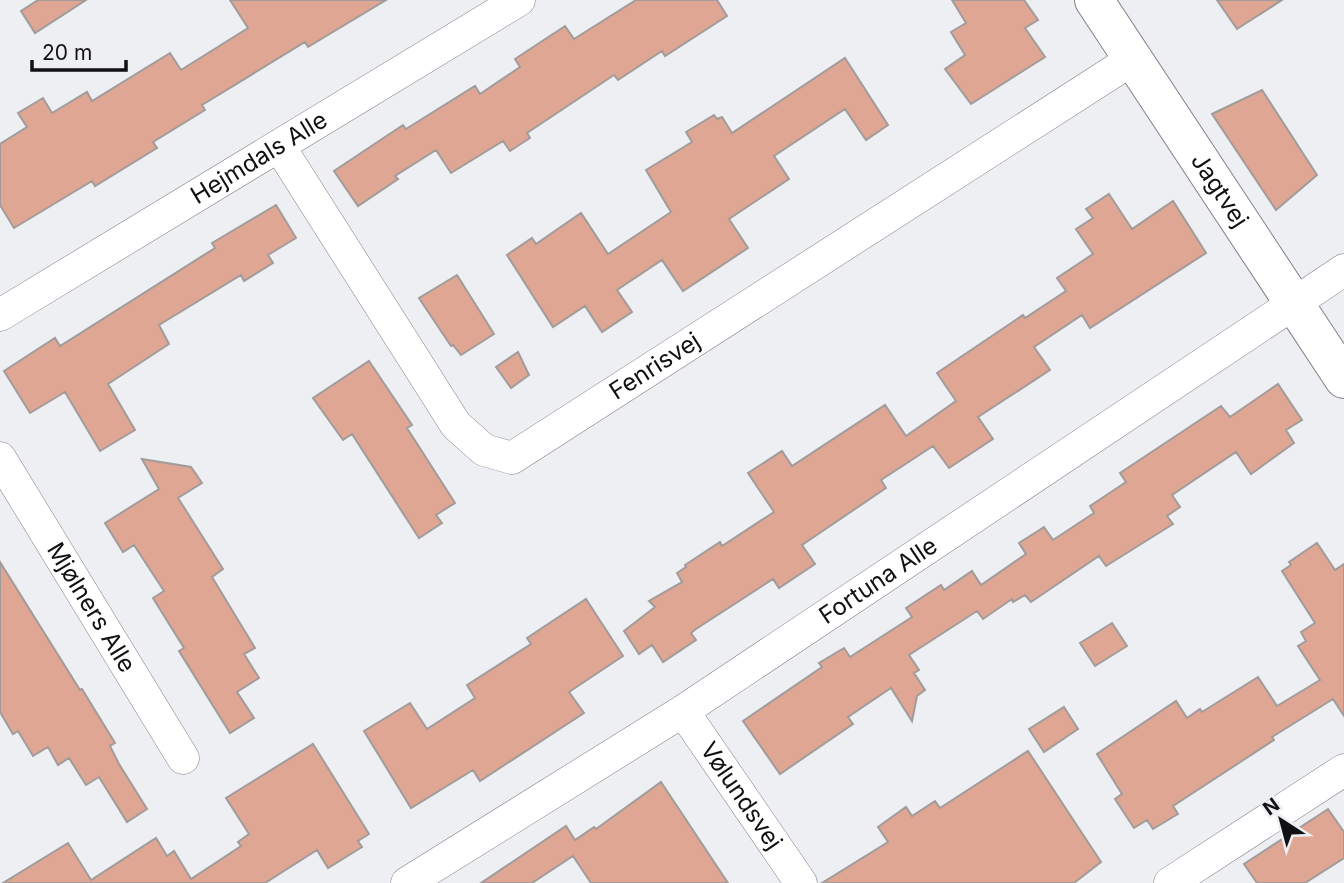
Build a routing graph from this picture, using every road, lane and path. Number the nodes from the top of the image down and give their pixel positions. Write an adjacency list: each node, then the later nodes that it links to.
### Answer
1 (519, 0): 4 (street, Hejmdals Alle)
2 (1094, 0): 3 (street, Jagtvej)
3 (1133, 59): 4 (street, Fenrisvej); 6 (street, Jagtvej)
4 (278, 146): 7 (street, Hejmdals Alle)
5 (1344, 270): 6 (street, Fortuna Alle)
6 (1294, 303): 8 (street, Jagtvej); 10 (street, Fortuna Alle)
7 (0, 315)
8 (1344, 379)
9 (0, 458): 11 (street, Mjølners Alle)
10 (683, 711): 13 (street, Fortuna Alle); 14 (street, Vølundsvej)
11 (183, 758)
12 (1344, 770): 15 (street)
13 (407, 883)
14 (801, 883)
15 (1170, 883)

